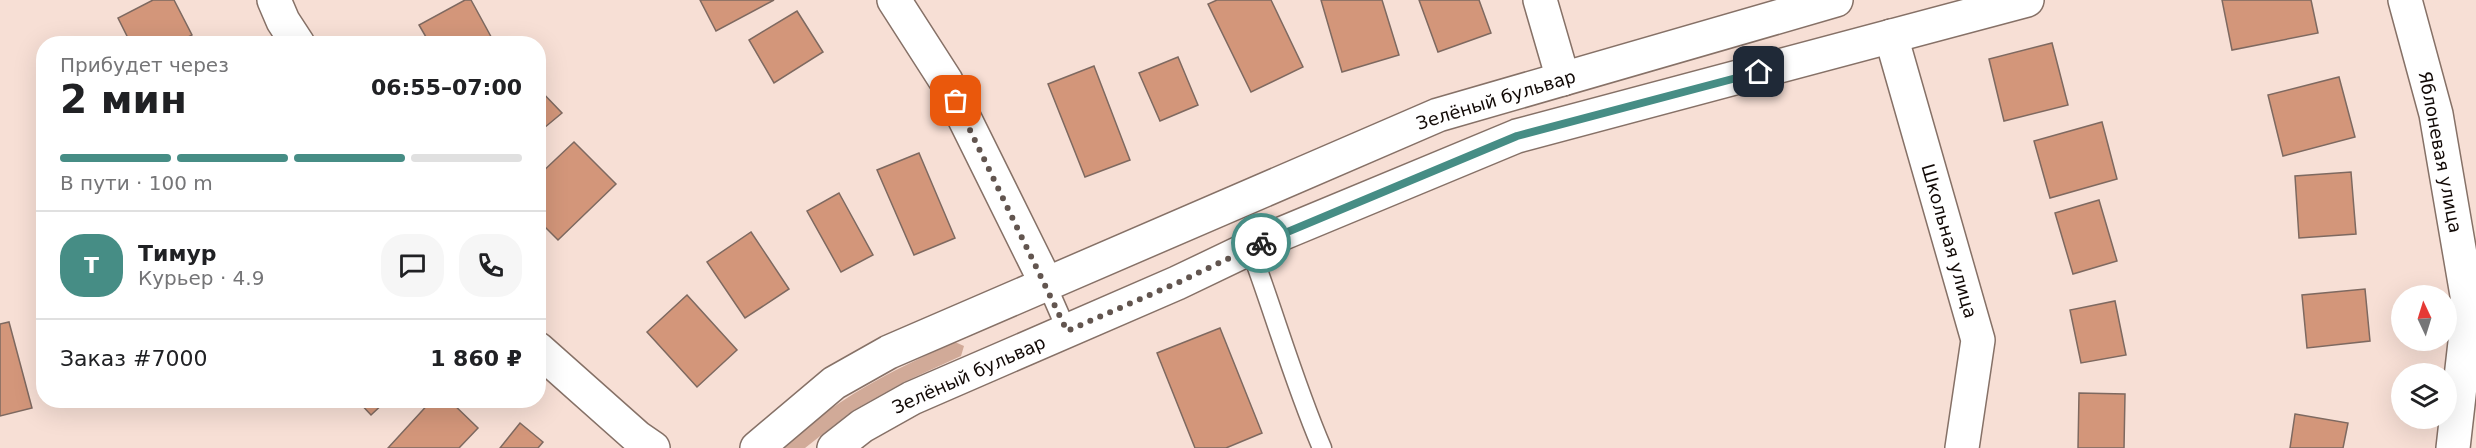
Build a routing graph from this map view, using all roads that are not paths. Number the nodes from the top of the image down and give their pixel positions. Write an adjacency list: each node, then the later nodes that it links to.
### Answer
1 (274, 0): 7 (street)
2 (894, 0): 11 (street)
3 (1540, 0): 9 (street)
4 (1836, 0): 9 (street, Зелёный бульвар)
5 (2027, 0): 8 (street, Зелёный бульвар)
6 (2405, 0): 19 (street, Яблоневая улица)
7 (293, 36)
8 (1891, 36): 10 (street, Зелёный бульвар); 18 (street, Школьная улица)
9 (1563, 79): 11 (street, Зелёный бульвар)
10 (1250, 248): 12 (street, Зелёный бульвар); 17 (lane)
11 (1046, 283): 12 (lane); 15 (street, Зелёный бульвар)
12 (1067, 331): 16 (street, Зелёный бульвар)
13 (546, 356): 14 (street)
14 (653, 448)
15 (757, 448)
16 (834, 448)
17 (1322, 448)
18 (1962, 448)
19 (2453, 448)

